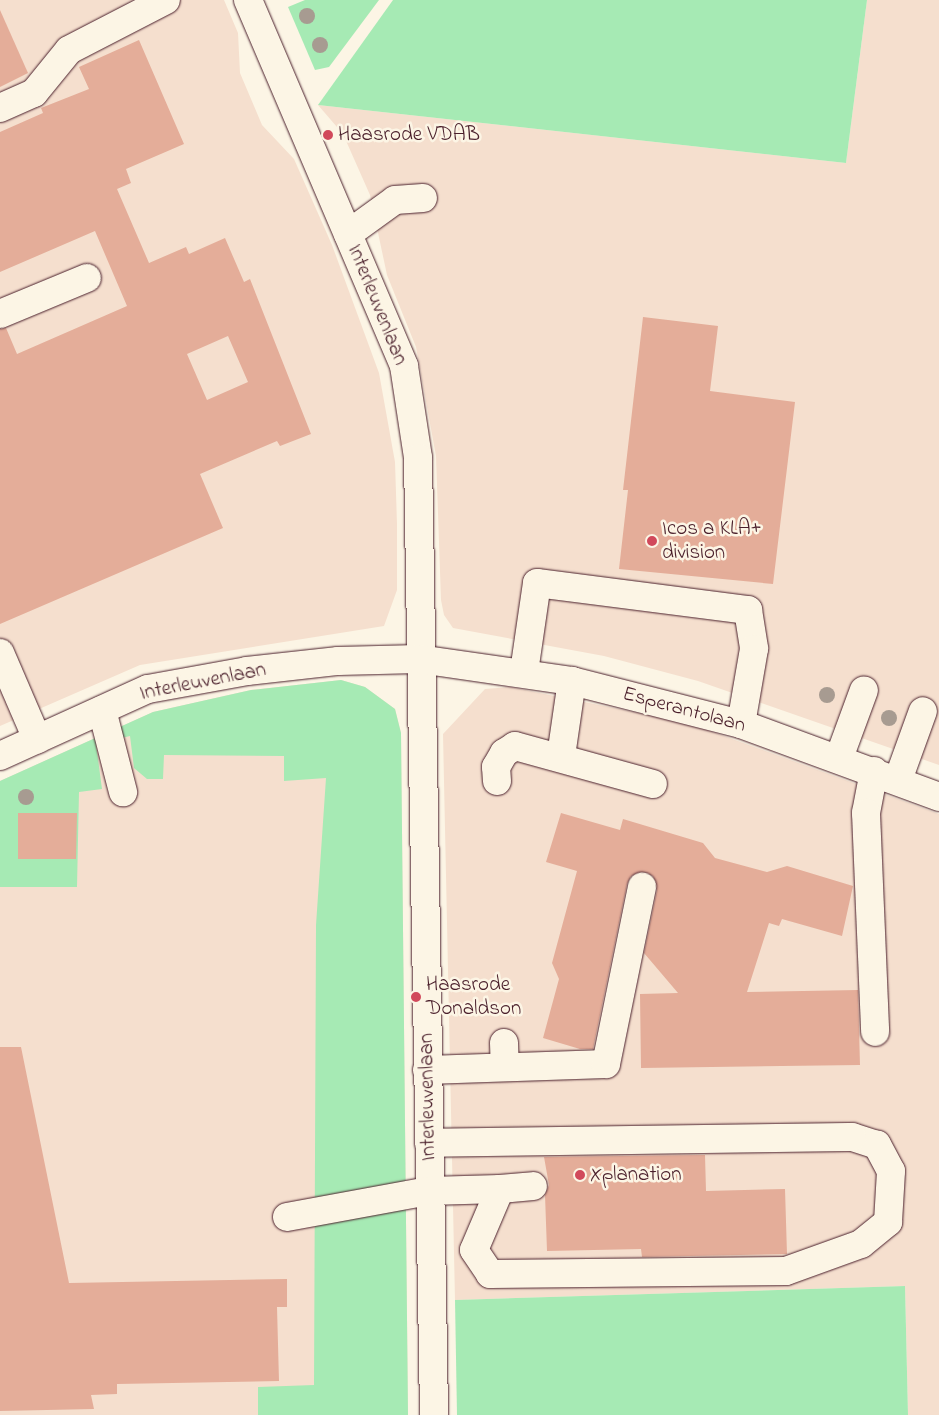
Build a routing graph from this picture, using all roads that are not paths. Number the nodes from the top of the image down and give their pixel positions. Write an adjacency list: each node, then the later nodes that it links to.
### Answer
1 (248, 0): 5 (street, Interleuvenlaan)
2 (163, 2): 3 (street)
3 (0, 108)
4 (423, 198): 5 (street)
5 (348, 234): 9 (street, Interleuvenlaan)
6 (87, 278): 7 (street)
7 (0, 314)
8 (0, 653): 16 (street)
9 (419, 659): 10 (street, Esperantolaan); 13 (street, Interleuvenlaan); 27 (street, Interleuvenlaan)
10 (524, 672): 11 (street, Esperantolaan); 15 (street)
11 (572, 681): 15 (street, Esperantolaan); 18 (street)
12 (864, 690): 19 (street)
13 (102, 710): 16 (street, Interleuvenlaan); 23 (street)
14 (923, 712): 20 (street)
15 (741, 724): 19 (street, Esperantolaan)
16 (37, 739): 17 (street, Interleuvenlaan)
17 (0, 756)
18 (561, 756): 21 (street); 22 (street)
19 (839, 758): 20 (street, Esperantolaan)
20 (886, 776): 24 (street, Esperantolaan); 26 (street)
21 (497, 782)
22 (654, 784)
23 (123, 792)
24 (939, 797)
25 (642, 887): 27 (street)
26 (875, 1032)
27 (427, 1070): 28 (street, Interleuvenlaan)
28 (428, 1143): 31 (street, Interleuvenlaan); 33 (street)
29 (533, 1186): 30 (street)
30 (500, 1189): 31 (street); 33 (street)
31 (429, 1191): 32 (street); 34 (street, Interleuvenlaan)
32 (287, 1217)
33 (474, 1250): 34 (street)
34 (431, 1251): 35 (street, Interleuvenlaan)
35 (434, 1415)

